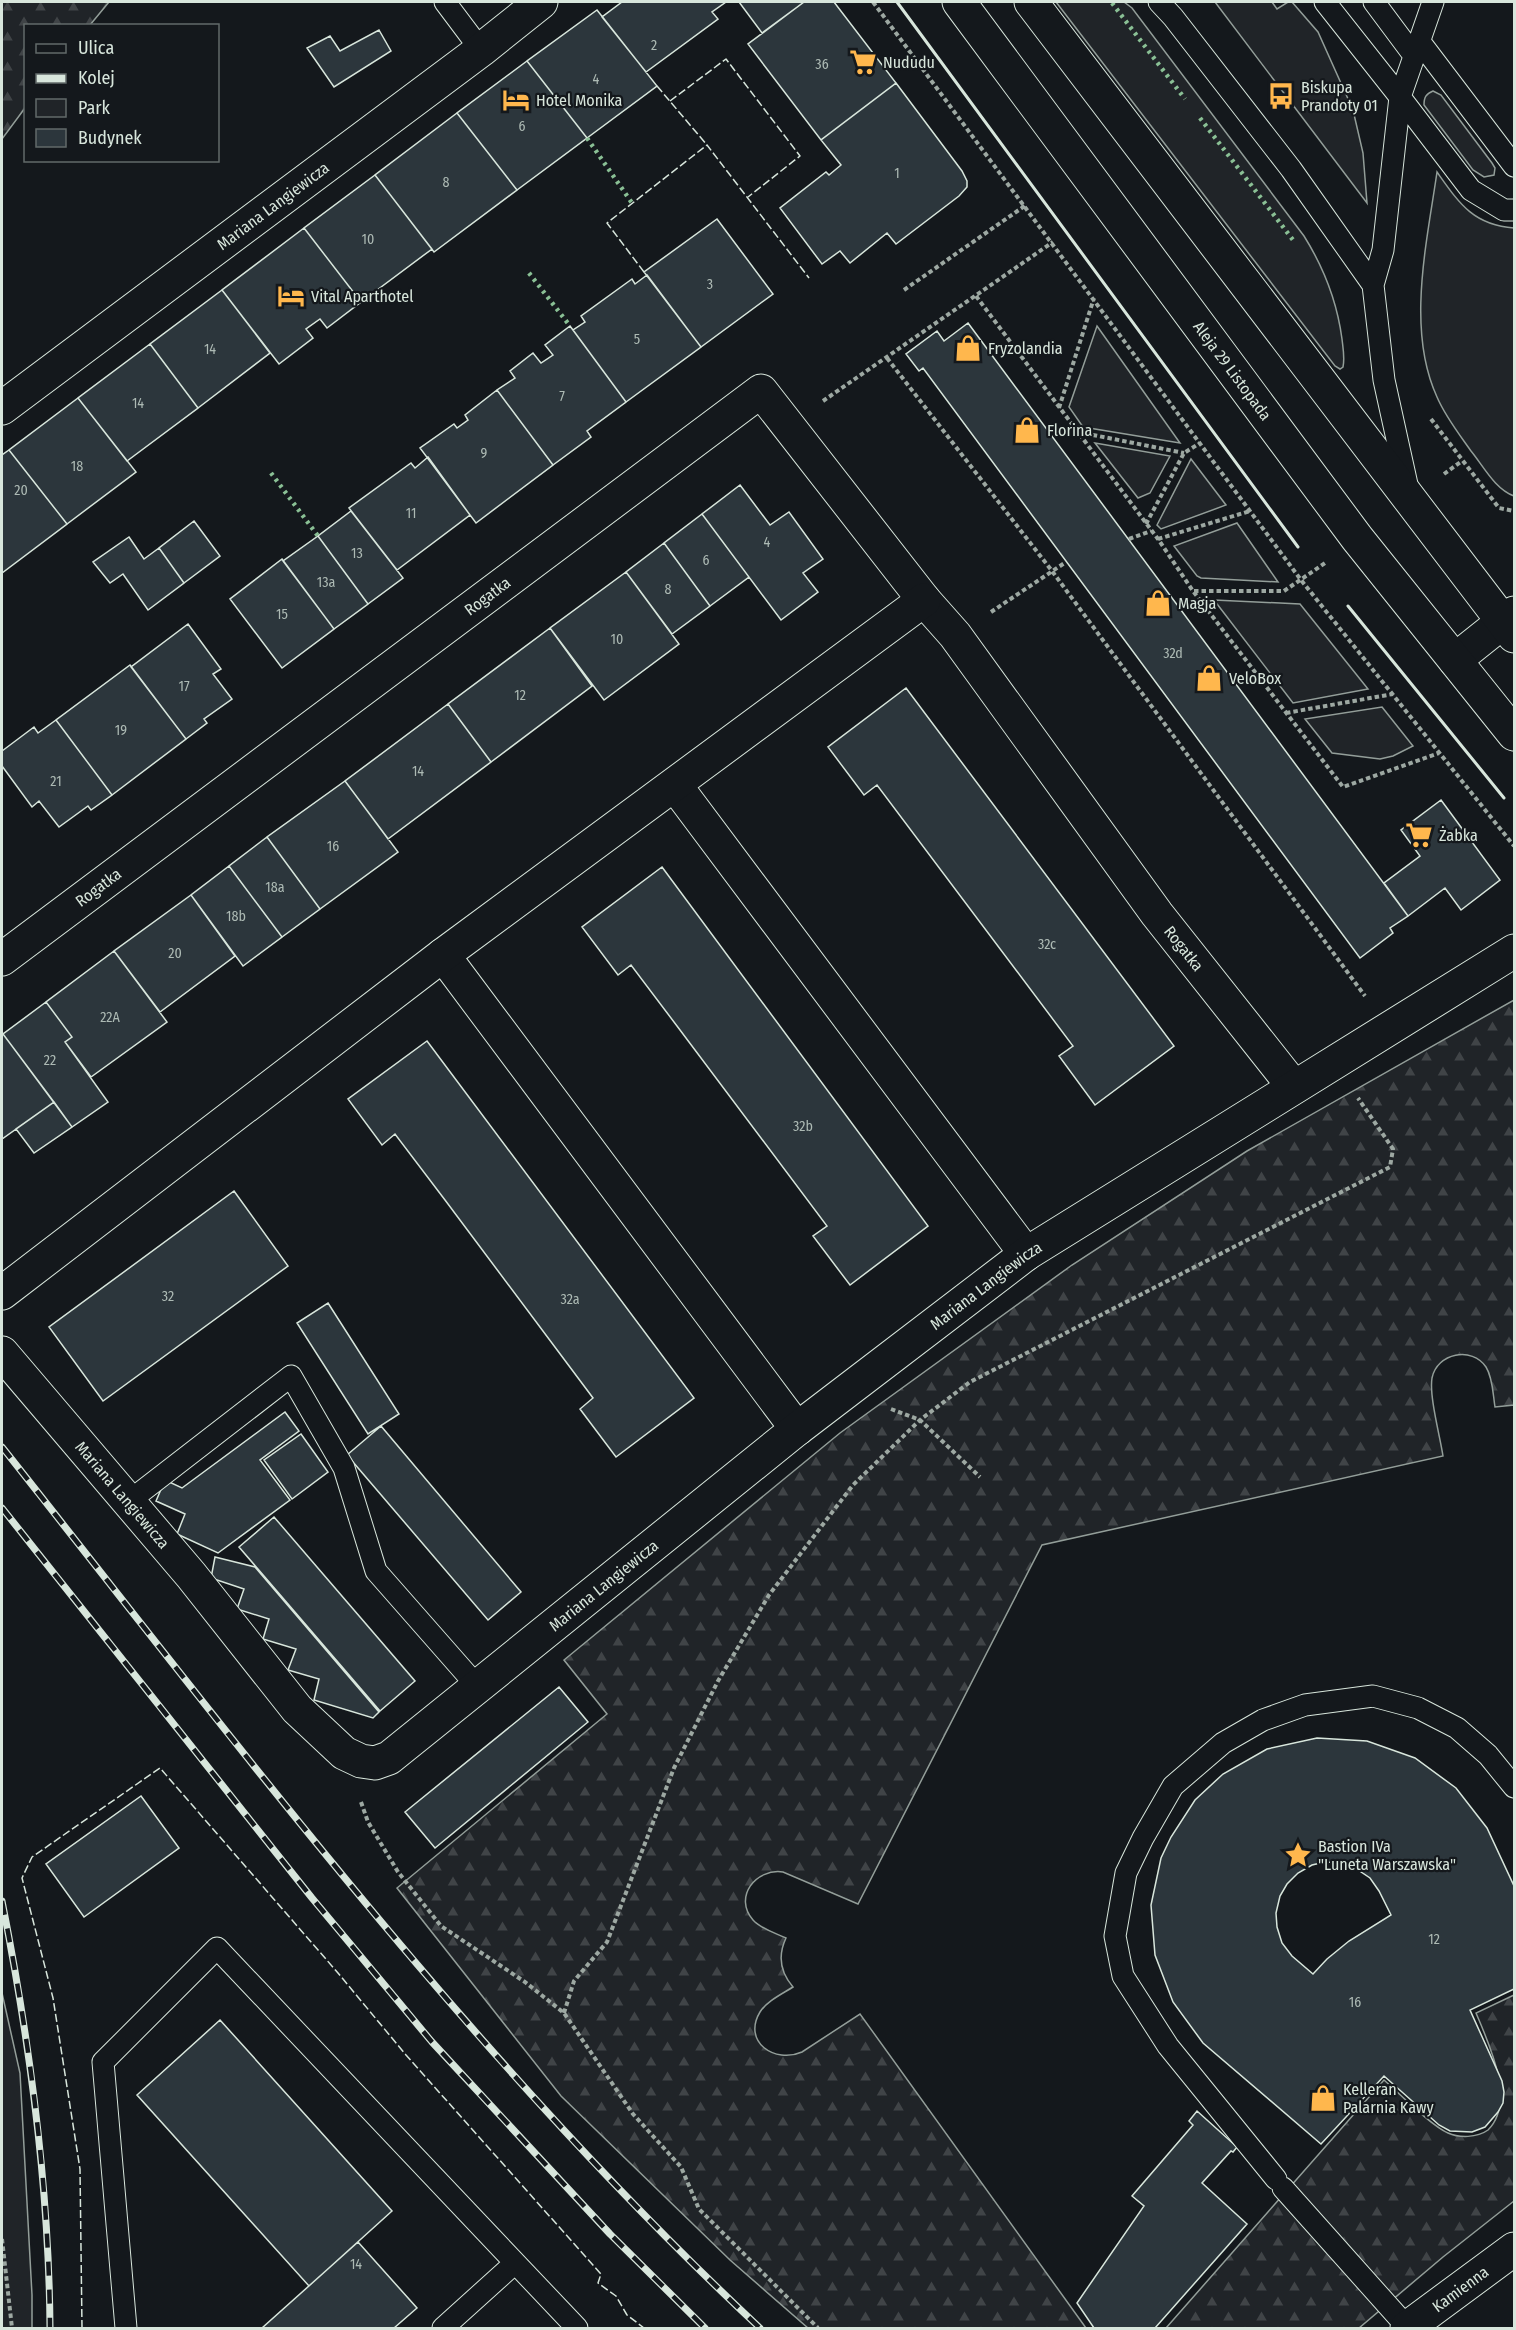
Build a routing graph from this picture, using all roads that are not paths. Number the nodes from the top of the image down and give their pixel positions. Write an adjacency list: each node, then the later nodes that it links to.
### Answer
1 (445, 2): 9 (lane)
2 (542, 2): 9 (street, Mariana Langiewicza)
3 (959, 2): 19 (street, Aleja 29 Listopada)
4 (1031, 2): 16 (street)
5 (1159, 2): 14 (lane)
6 (1325, 2): 11 (lane)
7 (1374, 2): 10 (lane)
8 (1432, 2): 10 (lane)
9 (482, 50): 15 (street, Mariana Langiewicza)
10 (1417, 50): 11 (lane); 12 (lane)
11 (1400, 97): 13 (lane); 14 (lane)
12 (1515, 166)
13 (1515, 210)
14 (1373, 285): 16 (lane)
15 (2, 408)
16 (1410, 499): 18 (street)
17 (924, 600): 21 (street); 24 (street, Rogatka); 25 (street, Rogatka)
18 (1511, 624): 19 (street)
19 (1455, 660): 20 (street, Aleja 29 Listopada)
20 (1515, 734)
21 (675, 785): 23 (street); 26 (street)
22 (1515, 951): 25 (street)
23 (443, 955): 27 (street); 29 (street)
24 (2, 959)
25 (1294, 1088): 26 (street, Mariana Langiewicza)
26 (1026, 1254): 29 (street, Mariana Langiewicza)
27 (2, 1293)
28 (2, 1353): 30 (street, Mariana Langiewicza)
29 (797, 1429): 31 (street, Mariana Langiewicza)
30 (128, 1502): 31 (street, Mariana Langiewicza); 31 (lane)
31 (477, 1686)
32 (1515, 1787): 38 (lane)
33 (1515, 2249): 38 (street, Kamienna)
34 (514, 2263): 35 (lane); 36 (lane); 37 (lane)
35 (126, 2328)
36 (443, 2328)
37 (576, 2328)
38 (1407, 2328)

